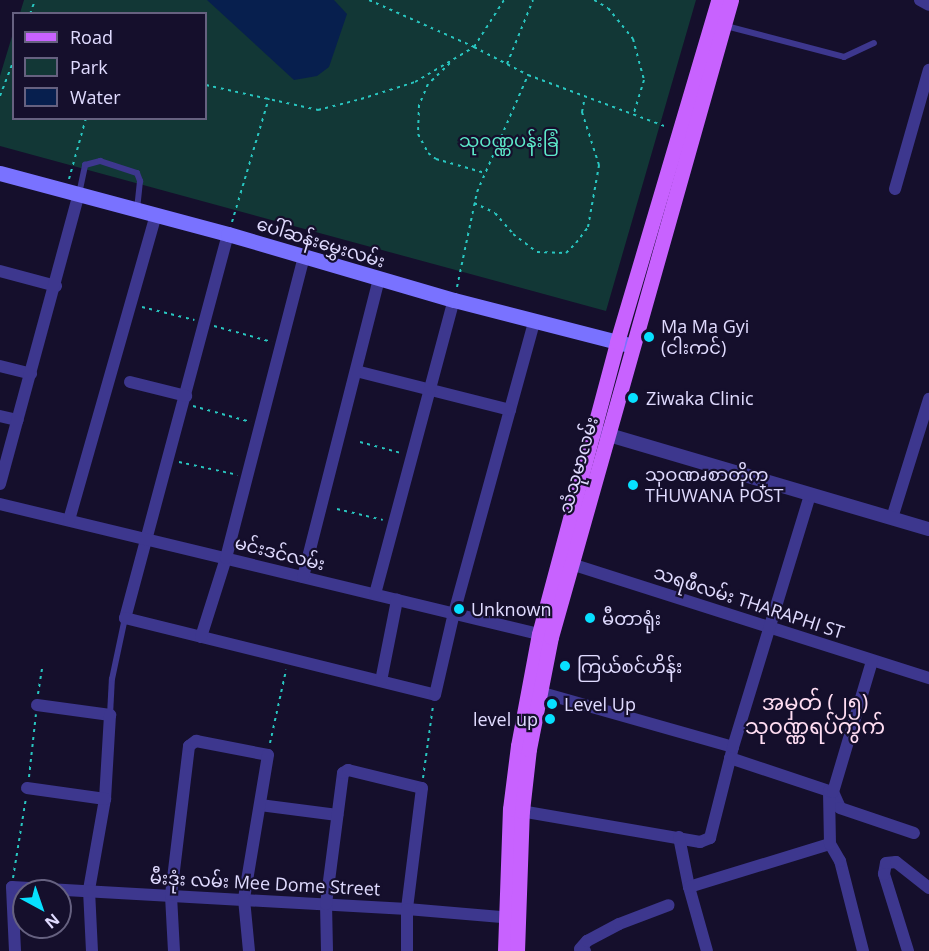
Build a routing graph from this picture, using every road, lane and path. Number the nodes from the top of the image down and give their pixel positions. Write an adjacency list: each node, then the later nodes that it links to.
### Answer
1 (369, 0): 11 (path)
2 (504, 0): 11 (path)
3 (533, 0): 14 (path)
4 (594, 0): 21 (path)
5 (718, 0): 23 (main road, သံသုမာလမ်း)
6 (731, 0): 9 (main road, သံသုမာလမ်း)
7 (920, 0): 8 (street)
8 (929, 5)
9 (723, 26): 10 (lane); 40 (main road, သံသုမာလမ်း)
10 (874, 44)
11 (474, 47): 12 (path); 14 (path)
12 (452, 60): 20 (path); 24 (path)
13 (12, 64): 18 (path)
14 (507, 64): 16 (path)
15 (929, 70): 26 (street)
16 (528, 75): 19 (path); 24 (path)
17 (207, 85): 20 (path)
18 (0, 96)
19 (585, 97): 21 (path); 28 (path)
20 (268, 98): 31 (path)
21 (633, 115): 23 (path)
22 (86, 120): 27 (path)
23 (679, 132): 40 (main road, သံသုမာလမ်း)
24 (485, 173): 28 (path)
25 (1, 176): 27 (main road, ပေါ်ဆန်းမွှေးလမ်း)
26 (895, 189)
27 (72, 192): 29 (main road, ပေါ်ဆန်းမွှေးလမ်း); 29 (lane); 35 (street)
28 (474, 203): 36 (path)
29 (137, 209): 30 (main road, ပေါ်ဆန်းမွှေးလမ်း)
30 (156, 214): 31 (main road, ပေါ်ဆန်းမွှေးလမ်း); 37 (street)
31 (228, 234): 32 (main road, ပေါ်ဆန်းမွှေးလမ်း); 39 (street)
32 (304, 257): 34 (main road, ပေါ်ဆန်းမွှေးလမ်း); 41 (street)
33 (0, 271): 35 (street)
34 (379, 279): 36 (main road, ပေါ်ဆန်းမွှေးလမ်း); 43 (street)
35 (56, 286): 44 (street)
36 (454, 300): 38 (main road, ပေါ်ဆန်းမွှေးလမ်း); 46 (street)
37 (130, 304): 39 (path); 63 (street)
38 (534, 322): 40 (main road, ပေါ်ဆန်းမွှေးလမ်း); 49 (street)
39 (206, 323): 41 (path); 48 (street)
40 (624, 344): 53 (main road, သံသုမာလမ်း)
41 (281, 345): 52 (street)
42 (0, 366): 44 (street)
43 (356, 371): 46 (street); 69 (street)
44 (31, 374): 51 (street)
45 (129, 382): 48 (street)
46 (431, 391): 49 (street); 55 (street)
47 (929, 399): 62 (street)
48 (185, 400): 52 (path); 56 (street)
49 (510, 410): 72 (street)
50 (0, 416): 51 (street)
51 (18, 420): 58 (street)
52 (260, 424): 57 (street)
53 (600, 432): 59 (street); 68 (main road, သံသုမာလမ်း)
54 (360, 442): 55 (path)
55 (413, 457): 64 (street)
56 (169, 459): 57 (path); 66 (street)
57 (246, 477): 67 (street)
58 (0, 484)
59 (810, 495): 62 (street); 74 (street)
60 (0, 504): 63 (street, မင်းဒင်လမ်း)
61 (337, 509): 64 (path)
62 (892, 518): 65 (street)
63 (69, 520): 66 (street, မင်းဒင်လမ်း)
64 (395, 523): 70 (street)
65 (929, 529)
66 (148, 539): 67 (street, မင်းဒင်လမ်း); 73 (street)
67 (226, 558): 69 (street, မင်းဒင်လမ်း); 76 (street)
68 (564, 562): 74 (street, သရဖီလမ်း THARAPHI ST); 75 (main road, သံသုမာလမ်း)
69 (303, 577): 70 (street, မင်းဒင်လမ်း)
70 (375, 594): 71 (street, မင်းဒင်လမ်း)
71 (397, 600): 72 (street, မင်းဒင်လမ်း); 81 (street)
72 (454, 613): 75 (street, မင်းဒင်လမ်း); 83 (street)
73 (125, 618): 76 (street); 85 (lane)
74 (769, 627): 78 (street, သရဖီလမ်း THARAPHI ST); 86 (street)
75 (545, 636): 82 (main road, သံသုမာလမ်း)
76 (201, 637): 77 (street)
77 (288, 658): 81 (street); 87 (path)
78 (872, 661): 80 (street, သရဖီလမ်း THARAPHI ST); 90 (street)
79 (42, 668): 84 (path)
80 (929, 678)
81 (381, 681): 83 (street)
82 (533, 691): 86 (street); 93 (main road, သံသုမာလမ်း)
83 (435, 694): 89 (path)
84 (37, 705): 85 (street)
85 (110, 715): 91 (street)
86 (731, 752): 90 (street); 96 (street)
87 (268, 755): 92 (street); 101 (street)
88 (27, 788): 91 (street)
89 (422, 788): 94 (street); 105 (street)
90 (831, 792): 95 (street); 97 (street)
91 (105, 799): 100 (street)
92 (260, 805): 94 (street); 102 (street)
93 (516, 810): 96 (street); 106 (main road, သံသုမာလမ်း)
94 (337, 815): 103 (street)
95 (914, 833)
96 (679, 837): 98 (street)
97 (830, 844): 98 (street); 117 (street)
98 (689, 887): 116 (street)
99 (929, 888): 118 (street)
100 (88, 890): 101 (street, မီးဒုံး လမ်း Mee Dome Street); 107 (street, မီးဒုံး လမ်း Mee Dome Street); 108 (street)
101 (171, 896): 102 (street, မီးဒုံး လမ်း Mee Dome Street); 109 (street)
102 (244, 899): 103 (street, မီးဒုံး လမ်း Mee Dome Street); 110 (street)
103 (326, 904): 105 (street, မီးဒုံး လမ်း Mee Dome Street); 111 (street)
104 (669, 905): 115 (street)
105 (406, 909): 106 (street, မီးဒုံး လမ်း Mee Dome Street); 112 (street)
106 (510, 918): 113 (main road, သံသုမာလမ်း); 114 (main road, သံသုမာလမ်း)
107 (15, 951)
108 (92, 951)
109 (174, 951)
110 (249, 951)
111 (327, 951)
112 (407, 951)
113 (505, 951)
114 (517, 951)
115 (585, 951)
116 (707, 951)
117 (863, 951)
118 (908, 951)

